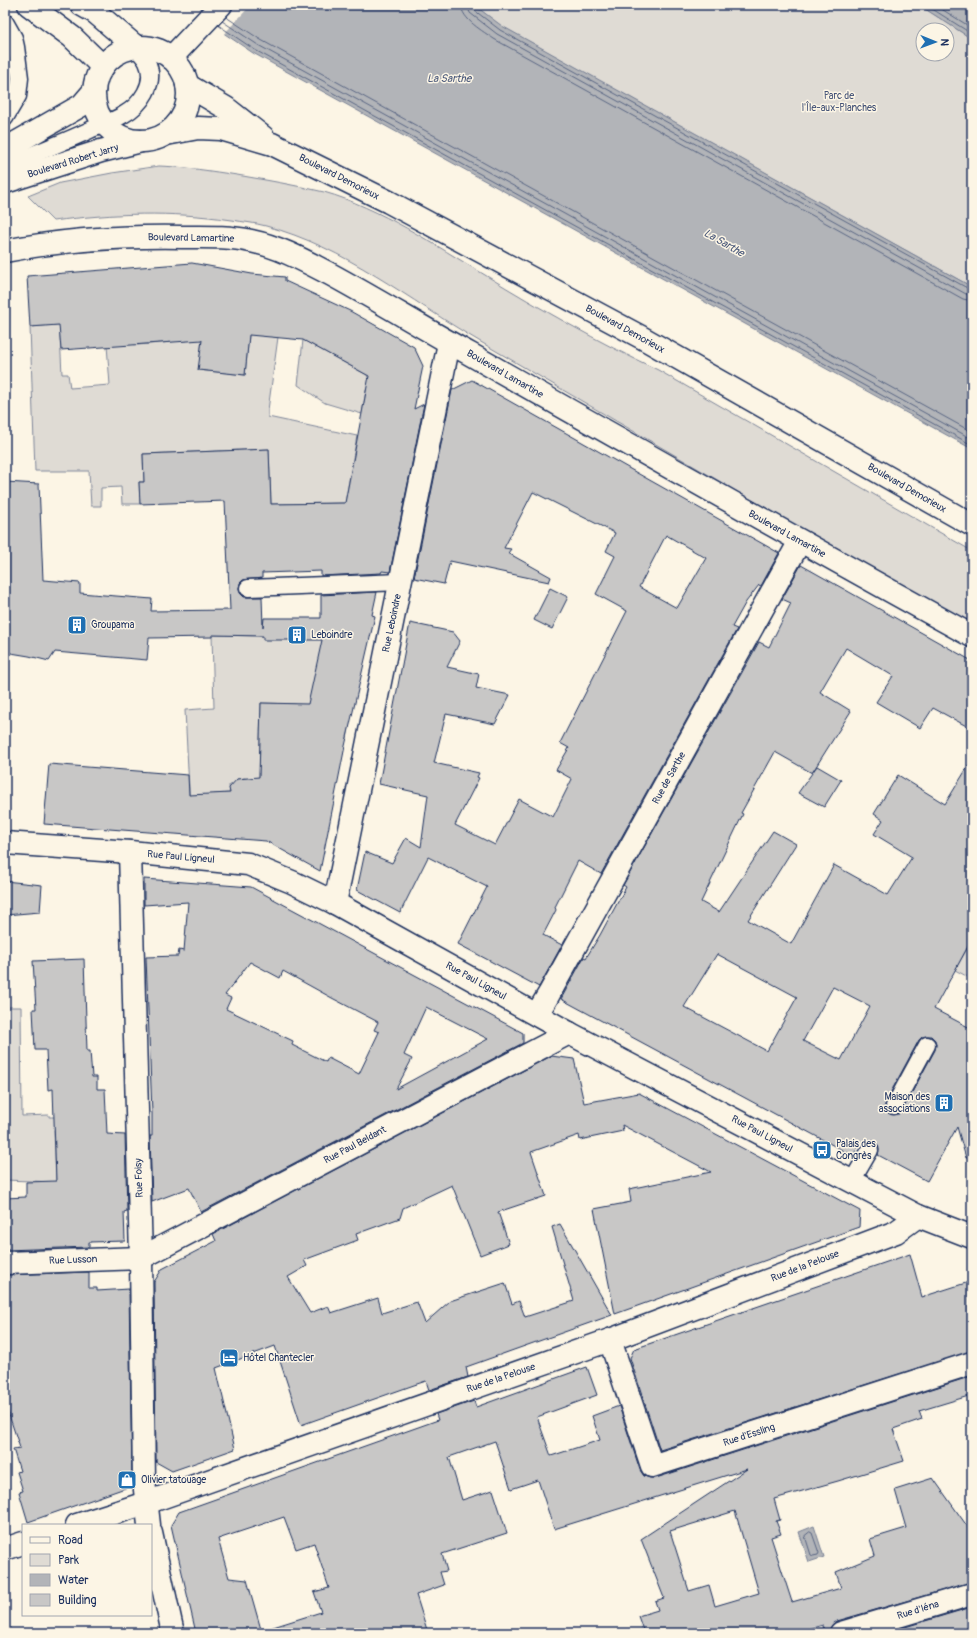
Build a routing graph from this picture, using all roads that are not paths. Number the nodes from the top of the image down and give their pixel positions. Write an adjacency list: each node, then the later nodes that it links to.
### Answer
1 (29, 5): 7 (street)
2 (82, 5): 5 (street)
3 (221, 5): 6 (street)
4 (5, 22): 10 (lane)
5 (136, 47): 6 (street); 7 (street); 11 (lane)
6 (171, 58): 8 (street)
7 (103, 67): 9 (street)
8 (187, 85): 12 (street); 14 (street, Boulevard Demorieux)
9 (94, 91): 11 (street); 15 (street)
10 (5, 118)
11 (105, 124): 13 (street); 16 (lane)
12 (166, 134): 13 (street, Boulevard Robert Jarry); 14 (street, Boulevard Demorieux)
13 (141, 141): 17 (street, Boulevard Robert Jarry)
14 (272, 144): 20 (street, Boulevard Demorieux)
15 (5, 149)
16 (5, 166)
17 (5, 182)
18 (5, 251): 19 (street, Boulevard Lamartine)
19 (449, 343): 21 (street, Boulevard Lamartine); 22 (street, Rue Leboindre)
20 (972, 525)
21 (800, 541): 24 (street, Boulevard Lamartine); 28 (street, Rue de Sarthe)
22 (400, 582): 23 (lane); 27 (street, Rue Leboindre)
23 (248, 588)
24 (972, 636)
25 (5, 843): 26 (street, Rue Paul Ligneul)
26 (130, 852): 27 (street, Rue Paul Ligneul); 36 (street, Rue Foisy)
27 (335, 903): 28 (street, Rue Paul Ligneul)
28 (537, 1014): 29 (street, Rue Paul Ligneul)
29 (569, 1033): 33 (street, Rue Paul Ligneul); 36 (street, Rue Paul Beldant)
30 (927, 1045): 31 (lane)
31 (894, 1106)
32 (870, 1150): 33 (lane)
33 (852, 1181): 34 (street, Rue Paul Ligneul)
34 (918, 1216): 35 (street, Rue Paul Ligneul); 38 (street, Rue de la Pelouse)
35 (972, 1237)
36 (141, 1258): 37 (street, Rue Lusson); 40 (street, Rue Foisy)
37 (5, 1263)
38 (610, 1340): 39 (street, Rue d'Essling); 40 (street, Rue de la Pelouse)
39 (972, 1363)
40 (146, 1503): 41 (street, Rue de la Pelouse); 42 (street, Rue Foisy)
41 (80, 1524)
42 (149, 1524)
43 (152, 1538): 47 (street)
44 (22, 1543): 45 (street)
45 (5, 1549)
46 (972, 1594): 48 (street, Rue d'Iéna)
47 (173, 1633)
48 (841, 1633)

